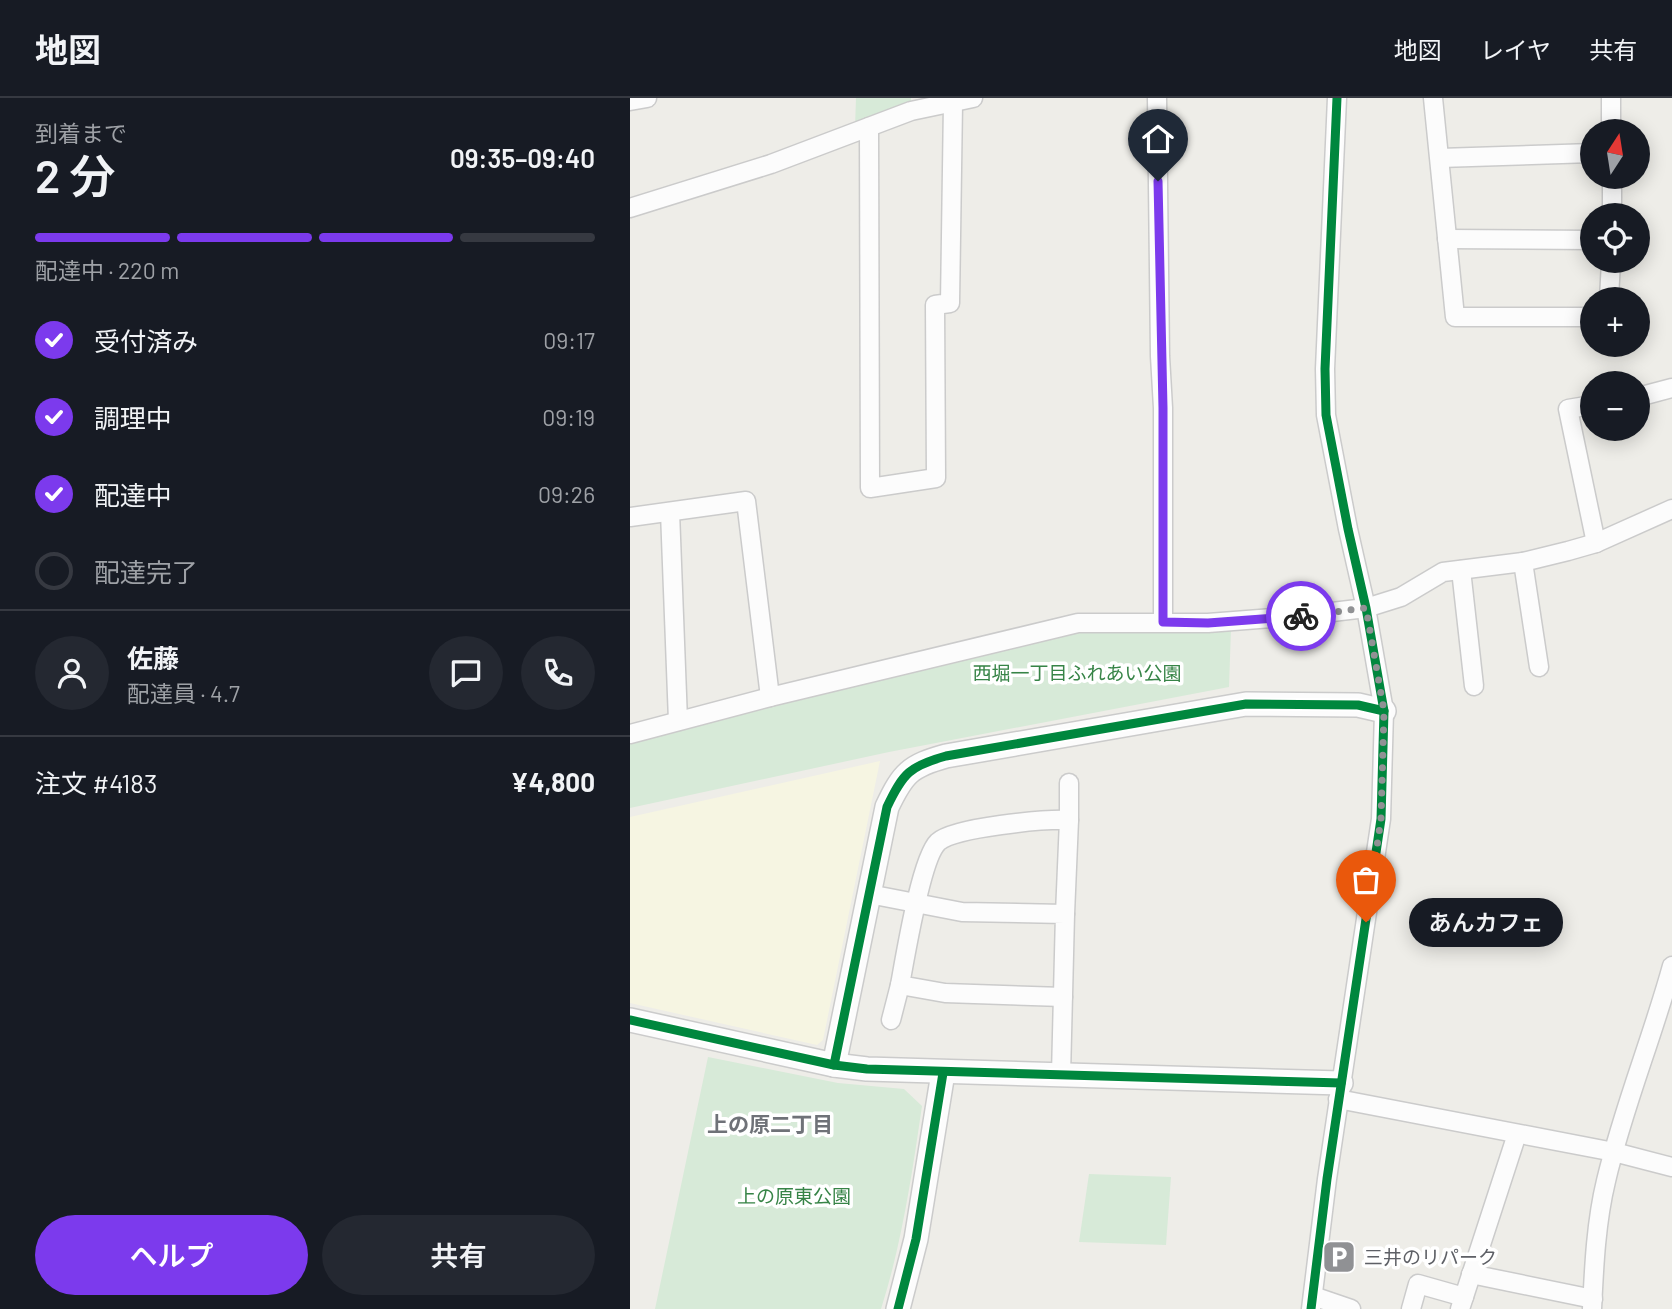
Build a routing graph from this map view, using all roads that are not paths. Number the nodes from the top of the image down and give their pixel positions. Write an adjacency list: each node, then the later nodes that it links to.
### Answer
1 (647, 98): 7 (street)
2 (973, 98): 8 (street)
3 (1157, 98): 27 (street)
4 (1337, 98): 26 (street)
5 (1433, 98): 12 (street)
6 (1611, 98): 9 (street)
7 (630, 101)
8 (953, 103): 10 (street); 10 (street)
9 (1611, 119)
10 (869, 127): 13 (street)
11 (1580, 153): 12 (street)
12 (1440, 158): 14 (street)
13 (630, 208)
14 (1447, 239): 15 (street); 16 (street)
15 (1580, 240)
16 (1580, 317)
17 (1672, 388): 18 (street)
18 (1650, 394)
19 (1580, 407): 23 (street)
20 (1672, 509): 23 (street)
21 (670, 512): 22 (street); 30 (street); 32 (street)
22 (630, 517)
23 (1596, 543): 24 (street)
24 (1523, 562): 25 (street); 28 (street)
25 (1461, 569): 26 (street); 29 (street)
26 (1366, 608): 27 (street); 31 (street)
27 (1163, 622): 30 (street)
28 (1539, 667)
29 (1474, 686)
30 (770, 697): 32 (street)
31 (1384, 711): 36 (street); 48 (street)
32 (678, 720): 33 (street)
33 (630, 734)
34 (1069, 783): 35 (street)
35 (1069, 820): 37 (street); 38 (street)
36 (869, 894): 37 (street); 45 (street)
37 (917, 904): 38 (street); 40 (street)
38 (1065, 914): 41 (street)
39 (1672, 966): 42 (street)
40 (900, 985): 41 (street); 44 (street)
41 (1063, 996): 47 (street)
42 (1667, 1001): 50 (street)
43 (630, 1020): 45 (street)
44 (891, 1020)
45 (834, 1065): 46 (street)
46 (943, 1073): 47 (street); 56 (street)
47 (1061, 1075): 48 (street)
48 (1340, 1091): 49 (street); 53 (street)
49 (1517, 1134): 50 (street); 52 (street)
50 (1614, 1152): 51 (street); 55 (street)
51 (1672, 1167)
52 (1471, 1274): 54 (street); 55 (street)
53 (1312, 1302): 57 (street)
54 (1462, 1303): 58 (street)
55 (1596, 1306)
56 (898, 1309)
57 (1351, 1309)
58 (1411, 1309)

